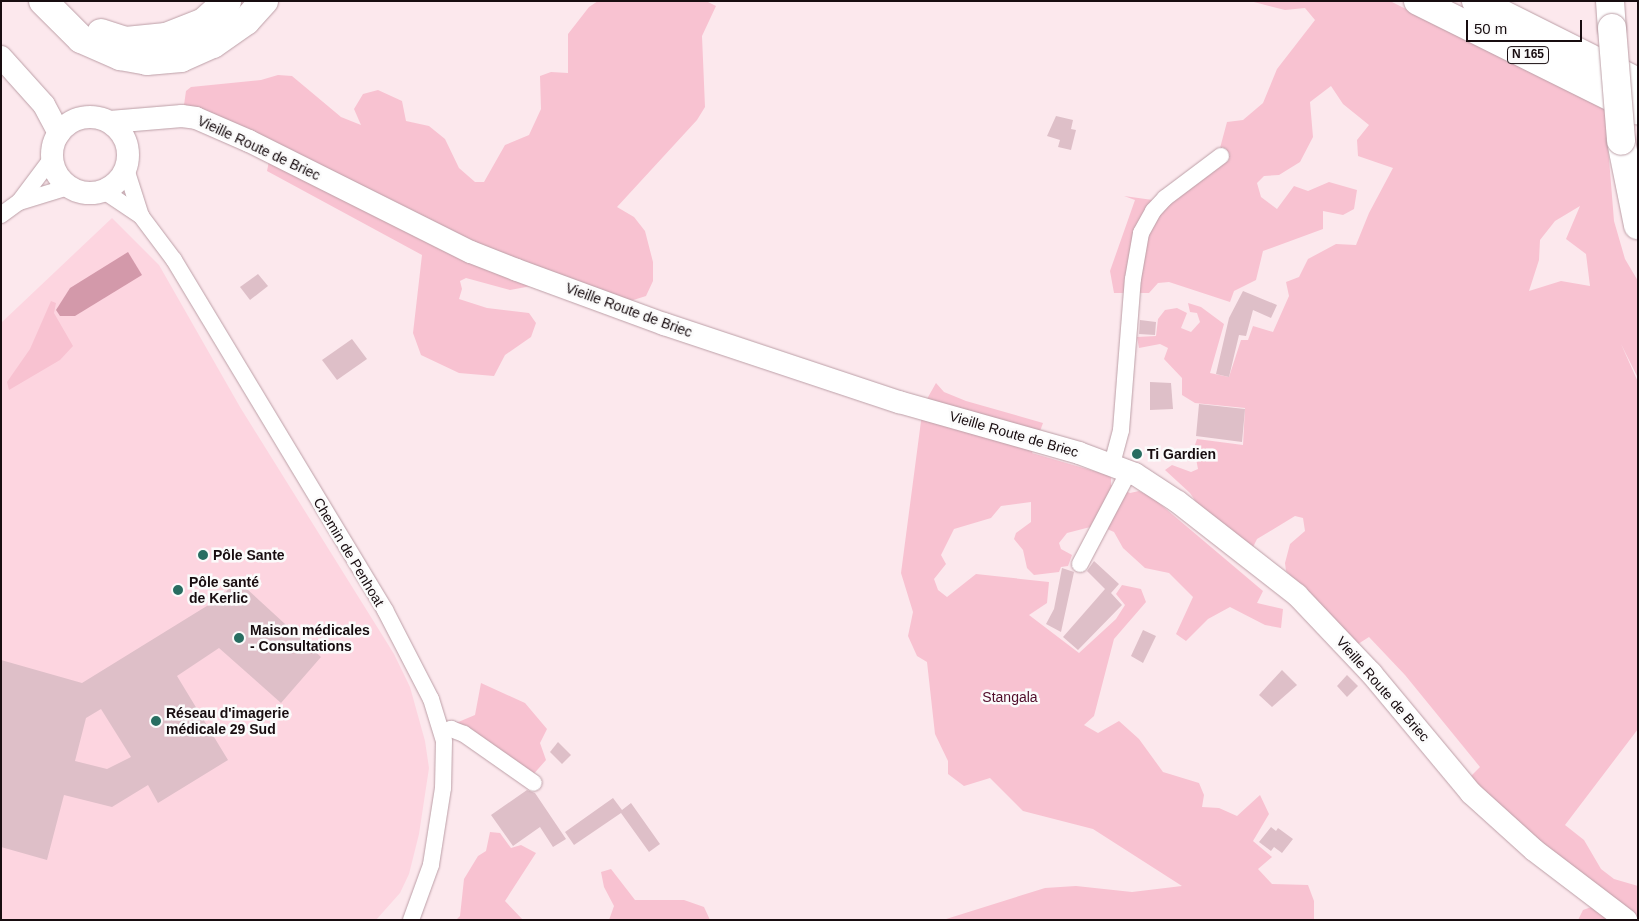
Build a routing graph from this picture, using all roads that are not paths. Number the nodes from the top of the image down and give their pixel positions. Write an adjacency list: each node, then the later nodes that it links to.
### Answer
1 (43, 1): 4 (highway)
2 (61, 1): 3 (highway)
3 (226, 1)
4 (264, 1)
5 (1418, 1): 11 (highway, N 165)
6 (1476, 1): 9 (highway, N 165)
7 (1611, 14): 24 (highway, bridge)
8 (1, 57): 10 (street)
9 (1638, 82)
10 (44, 105): 12 (street); 15 (street)
11 (1638, 110)
12 (82, 117): 14 (street); 15 (street)
13 (164, 120): 14 (street, Vieille Route de Briec); 18 (street); 25 (street, Vieille Route de Briec)
14 (110, 122): 18 (street)
15 (59, 133): 17 (street)
16 (1221, 156): 25 (street)
17 (52, 158): 19 (street); 21 (street)
18 (128, 163): 20 (street); 23 (street, Chemin de Penhoat)
19 (68, 187): 20 (street); 21 (street)
20 (104, 191): 23 (street, Chemin de Penhoat)
21 (20, 202): 22 (street)
22 (1, 215)
23 (141, 216): 27 (street, Chemin de Penhoat)
24 (1638, 225)
25 (1121, 467): 26 (street); 30 (street, Vieille Route de Briec)
26 (1080, 564)
27 (443, 732): 28 (street); 29 (street, Chemin de Penhoat)
28 (534, 783)
29 (411, 920)
30 (1626, 920)

